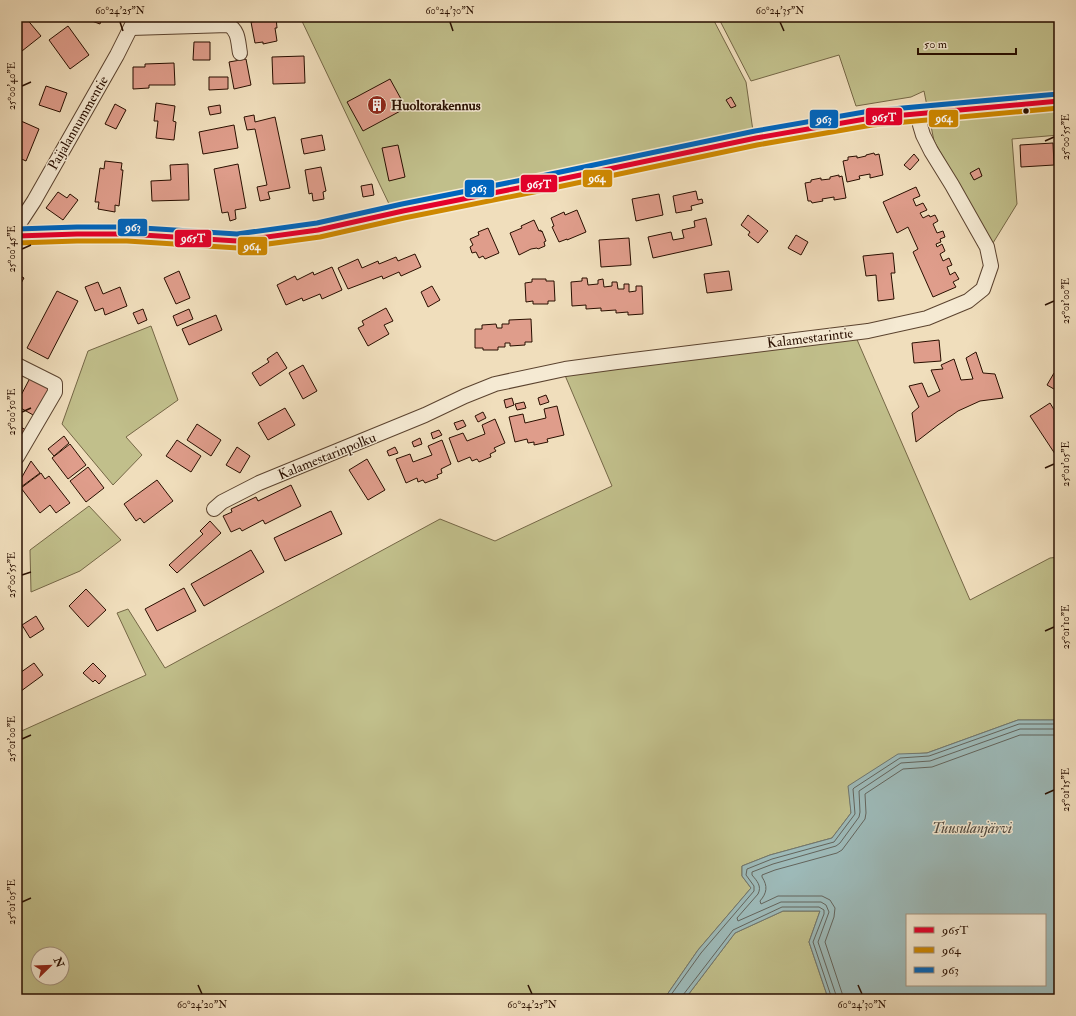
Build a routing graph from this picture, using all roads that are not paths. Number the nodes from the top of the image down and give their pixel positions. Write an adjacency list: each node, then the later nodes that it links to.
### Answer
1 (133, 22): 2 (street); 5 (street, Paijalannummentie)
2 (240, 53)
3 (1059, 101): 4 (street)
4 (920, 114): 6 (street); 8 (street, Kalamestarintie)
5 (17, 227)
6 (17, 236)
7 (17, 364): 9 (street)
8 (442, 407): 10 (street, Kalamestarinpolku)
9 (17, 457)
10 (214, 509)

